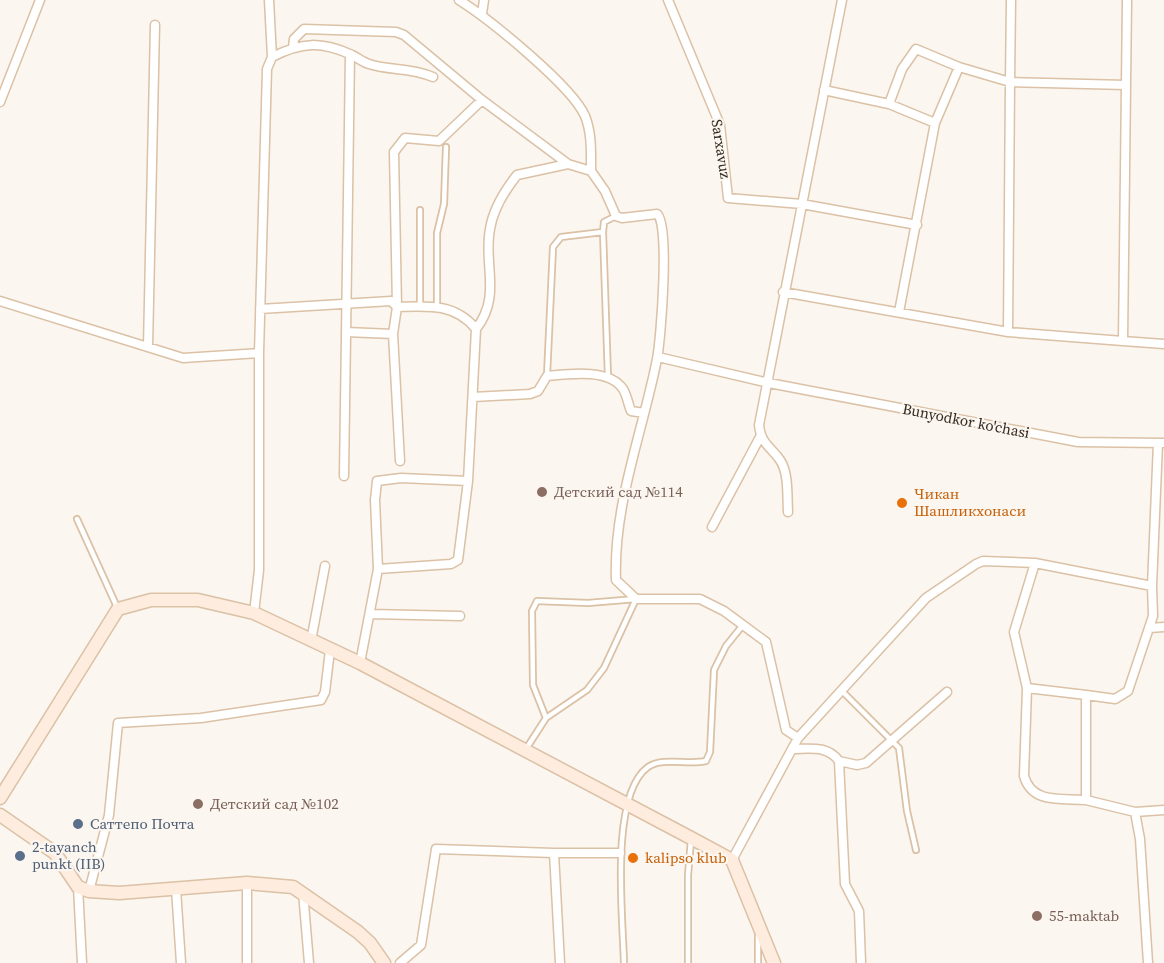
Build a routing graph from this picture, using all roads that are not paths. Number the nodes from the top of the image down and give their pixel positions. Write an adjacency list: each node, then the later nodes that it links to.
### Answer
1 (40, 0): 20 (street)
2 (269, 0): 13 (street)
3 (459, 0): 9 (street)
4 (484, 0): 9 (street)
5 (668, 0): 26 (street, Sarxavuz)
6 (842, 0): 18 (street)
7 (1011, 0): 16 (street)
8 (1127, 0): 17 (street)
9 (482, 14): 25 (street)
10 (155, 25): 45 (street)
11 (293, 47): 12 (street); 13 (street); 19 (street)
12 (350, 54): 15 (street); 33 (street)
13 (272, 57): 37 (street)
14 (960, 67): 16 (street); 21 (street); 22 (street)
15 (433, 77)
16 (1010, 82): 17 (street); 41 (street)
17 (1126, 85): 43 (street)
18 (824, 90): 21 (street); 26 (street)
19 (482, 100): 24 (street); 35 (street)
20 (0, 102)
21 (889, 104): 22 (street)
22 (935, 123): 29 (street)
23 (446, 147): 36 (lane)
24 (568, 164): 25 (street); 39 (street)
25 (591, 171): 28 (street)
26 (802, 204): 29 (street); 31 (street)
27 (420, 210): 34 (lane)
28 (616, 216): 30 (lane); 47 (street)
29 (917, 225): 38 (street)
30 (603, 232): 48 (lane); 49 (lane)
31 (783, 292): 38 (street); 50 (street)
32 (0, 301): 45 (street)
33 (346, 302): 35 (street); 37 (street); 40 (street)
34 (420, 306): 35 (street); 36 (street)
35 (397, 307): 42 (street)
36 (437, 307): 39 (street)
37 (260, 309): 46 (street)
38 (899, 312): 41 (street)
39 (476, 329): 51 (street)
40 (346, 332): 42 (street); 56 (street)
41 (1008, 332): 43 (street)
42 (393, 334): 55 (street)
43 (1123, 341): 44 (street)
44 (1164, 344)
45 (148, 347): 46 (street)
46 (259, 353): 67 (street)
47 (657, 357): 50 (street, Bunyodkor ko'chasi); 52 (street)
48 (547, 376): 49 (street); 51 (street)
49 (608, 377): 52 (street)
50 (769, 383): 53 (street); 54 (street, Bunyodkor ko'chasi)
51 (473, 397): 57 (street)
52 (644, 413): 65 (street)
53 (760, 437): 58 (street); 60 (street)
54 (1161, 443): 64 (street)
55 (400, 461)
56 (344, 476)
57 (468, 481): 63 (street); 63 (street)
58 (789, 512)
59 (77, 519): 66 (lane)
60 (712, 527)
61 (1035, 563): 64 (street); 76 (street); 77 (street)
62 (325, 566): 73 (street)
63 (378, 569): 68 (street)
64 (1152, 586): 72 (street)
65 (636, 599): 70 (street); 80 (lane); 80 (lane)
66 (118, 609): 67 (street); 86 (street)
67 (254, 613): 73 (street)
68 (370, 614): 69 (street); 75 (street)
69 (460, 616)
70 (742, 625): 81 (street); 88 (lane)
71 (1164, 627): 72 (street)
72 (1149, 628): 79 (street)
73 (311, 641): 74 (street)
74 (330, 650): 75 (street); 98 (street)
75 (360, 663): 84 (street)
76 (1027, 688): 79 (street); 87 (street)
77 (841, 690): 81 (street); 82 (lane)
78 (947, 692): 82 (street)
79 (1086, 695): 87 (street)
80 (546, 718): 84 (lane)
81 (798, 738): 83 (street)
82 (892, 740): 85 (street); 93 (lane)
83 (792, 749): 85 (street); 96 (street)
84 (525, 751): 88 (street)
85 (839, 761): 113 (street)
86 (0, 798)
87 (1086, 800): 90 (street)
88 (626, 805): 92 (street); 95 (lane)
89 (1164, 810): 90 (street)
90 (1135, 812): 114 (street)
91 (0, 816): 98 (street)
92 (691, 838): 96 (street); 110 (lane)
93 (916, 850)
94 (554, 853): 95 (street); 107 (street); 108 (street)
95 (620, 853): 109 (lane)
96 (732, 860): 101 (street)
97 (247, 883): 99 (street); 100 (street); 104 (street)
98 (84, 889): 99 (street); 102 (street)
99 (176, 889): 103 (street)
100 (303, 892): 105 (street); 106 (street)
101 (759, 930): 111 (lane); 112 (street)
102 (82, 963)
103 (181, 963)
104 (247, 963)
105 (309, 963)
106 (384, 963)
107 (400, 963)
108 (560, 963)
109 (624, 963)
110 (688, 963)
111 (758, 963)
112 (774, 963)
113 (861, 963)
114 (1148, 963)

